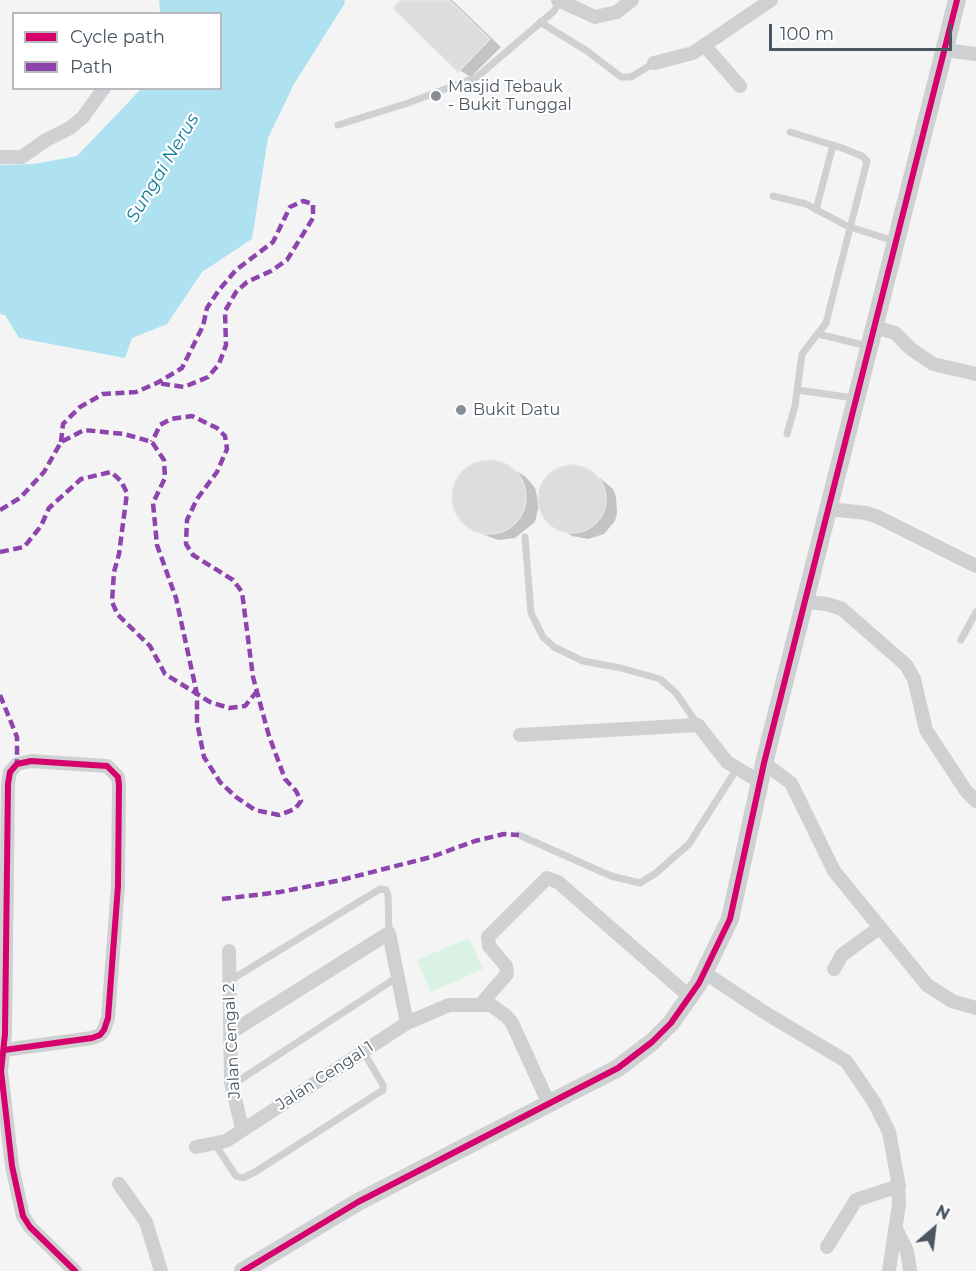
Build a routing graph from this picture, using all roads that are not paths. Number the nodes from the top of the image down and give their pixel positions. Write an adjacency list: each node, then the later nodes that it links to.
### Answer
1 (632, 0): 4 (street)
2 (771, 0): 6 (street)
3 (957, 0): 7 (street)
4 (559, 1): 5 (lane)
5 (540, 22): 9 (lane); 12 (lane)
6 (704, 45): 9 (street); 10 (street)
7 (945, 50): 8 (street); 19 (street)
8 (976, 54)
9 (654, 63)
10 (740, 86)
11 (103, 90): 15 (street)
12 (338, 125)
13 (790, 132): 14 (lane)
14 (833, 145): 17 (lane); 18 (lane)
15 (0, 157)
16 (773, 196): 17 (lane)
17 (816, 210): 18 (lane)
18 (851, 227): 19 (lane); 21 (lane)
19 (896, 241): 20 (street)
20 (875, 327): 22 (street); 23 (street)
21 (818, 334): 22 (lane); 24 (lane)
22 (870, 347): 25 (street)
23 (976, 374)
24 (797, 390): 25 (lane); 26 (lane)
25 (857, 399): 27 (street)
26 (787, 434)
27 (829, 509): 29 (street); 30 (street)
28 (525, 537): 33 (lane)
29 (976, 566)
30 (805, 602): 35 (street); 38 (street)
31 (976, 612): 32 (lane)
32 (961, 640)
33 (698, 725): 34 (street); 36 (street)
34 (520, 735)
35 (764, 763): 37 (street); 40 (street)
36 (736, 770): 37 (street); 39 (lane)
37 (760, 782): 44 (street)
38 (976, 801)
39 (519, 835)
40 (879, 928): 43 (street); 49 (street)
41 (389, 933): 45 (street); 46 (lane); 51 (street)
42 (229, 951): 46 (street, Jalan Cengal 2)
43 (834, 969)
44 (705, 973): 47 (street); 62 (street)
45 (396, 978): 50 (street); 55 (lane)
46 (230, 981): 51 (street, Jalan Cengal 2)
47 (690, 997): 48 (street); 56 (street)
48 (481, 1004): 50 (street, Jalan Cengal 1); 56 (street)
49 (976, 1008)
50 (407, 1023): 53 (street, Jalan Cengal 1)
51 (230, 1033): 55 (street, Jalan Cengal 2)
52 (4, 1050): 52 (street); 54 (street)
53 (363, 1051): 57 (street, Jalan Cengal 1); 58 (lane)
54 (1, 1071): 60 (street)
55 (232, 1085): 57 (street, Jalan Cengal 2)
56 (549, 1104): 67 (street)
57 (243, 1128): 58 (street, Jalan Cengal 1)
58 (215, 1144): 59 (street)
59 (196, 1147)
60 (6, 1166): 65 (street)
61 (118, 1184): 66 (street)
62 (898, 1186): 63 (street); 64 (street)
63 (896, 1229): 68 (street); 69 (street)
64 (827, 1247)
65 (75, 1271)
66 (161, 1271)
67 (243, 1271)
68 (889, 1271)
69 (910, 1271)

